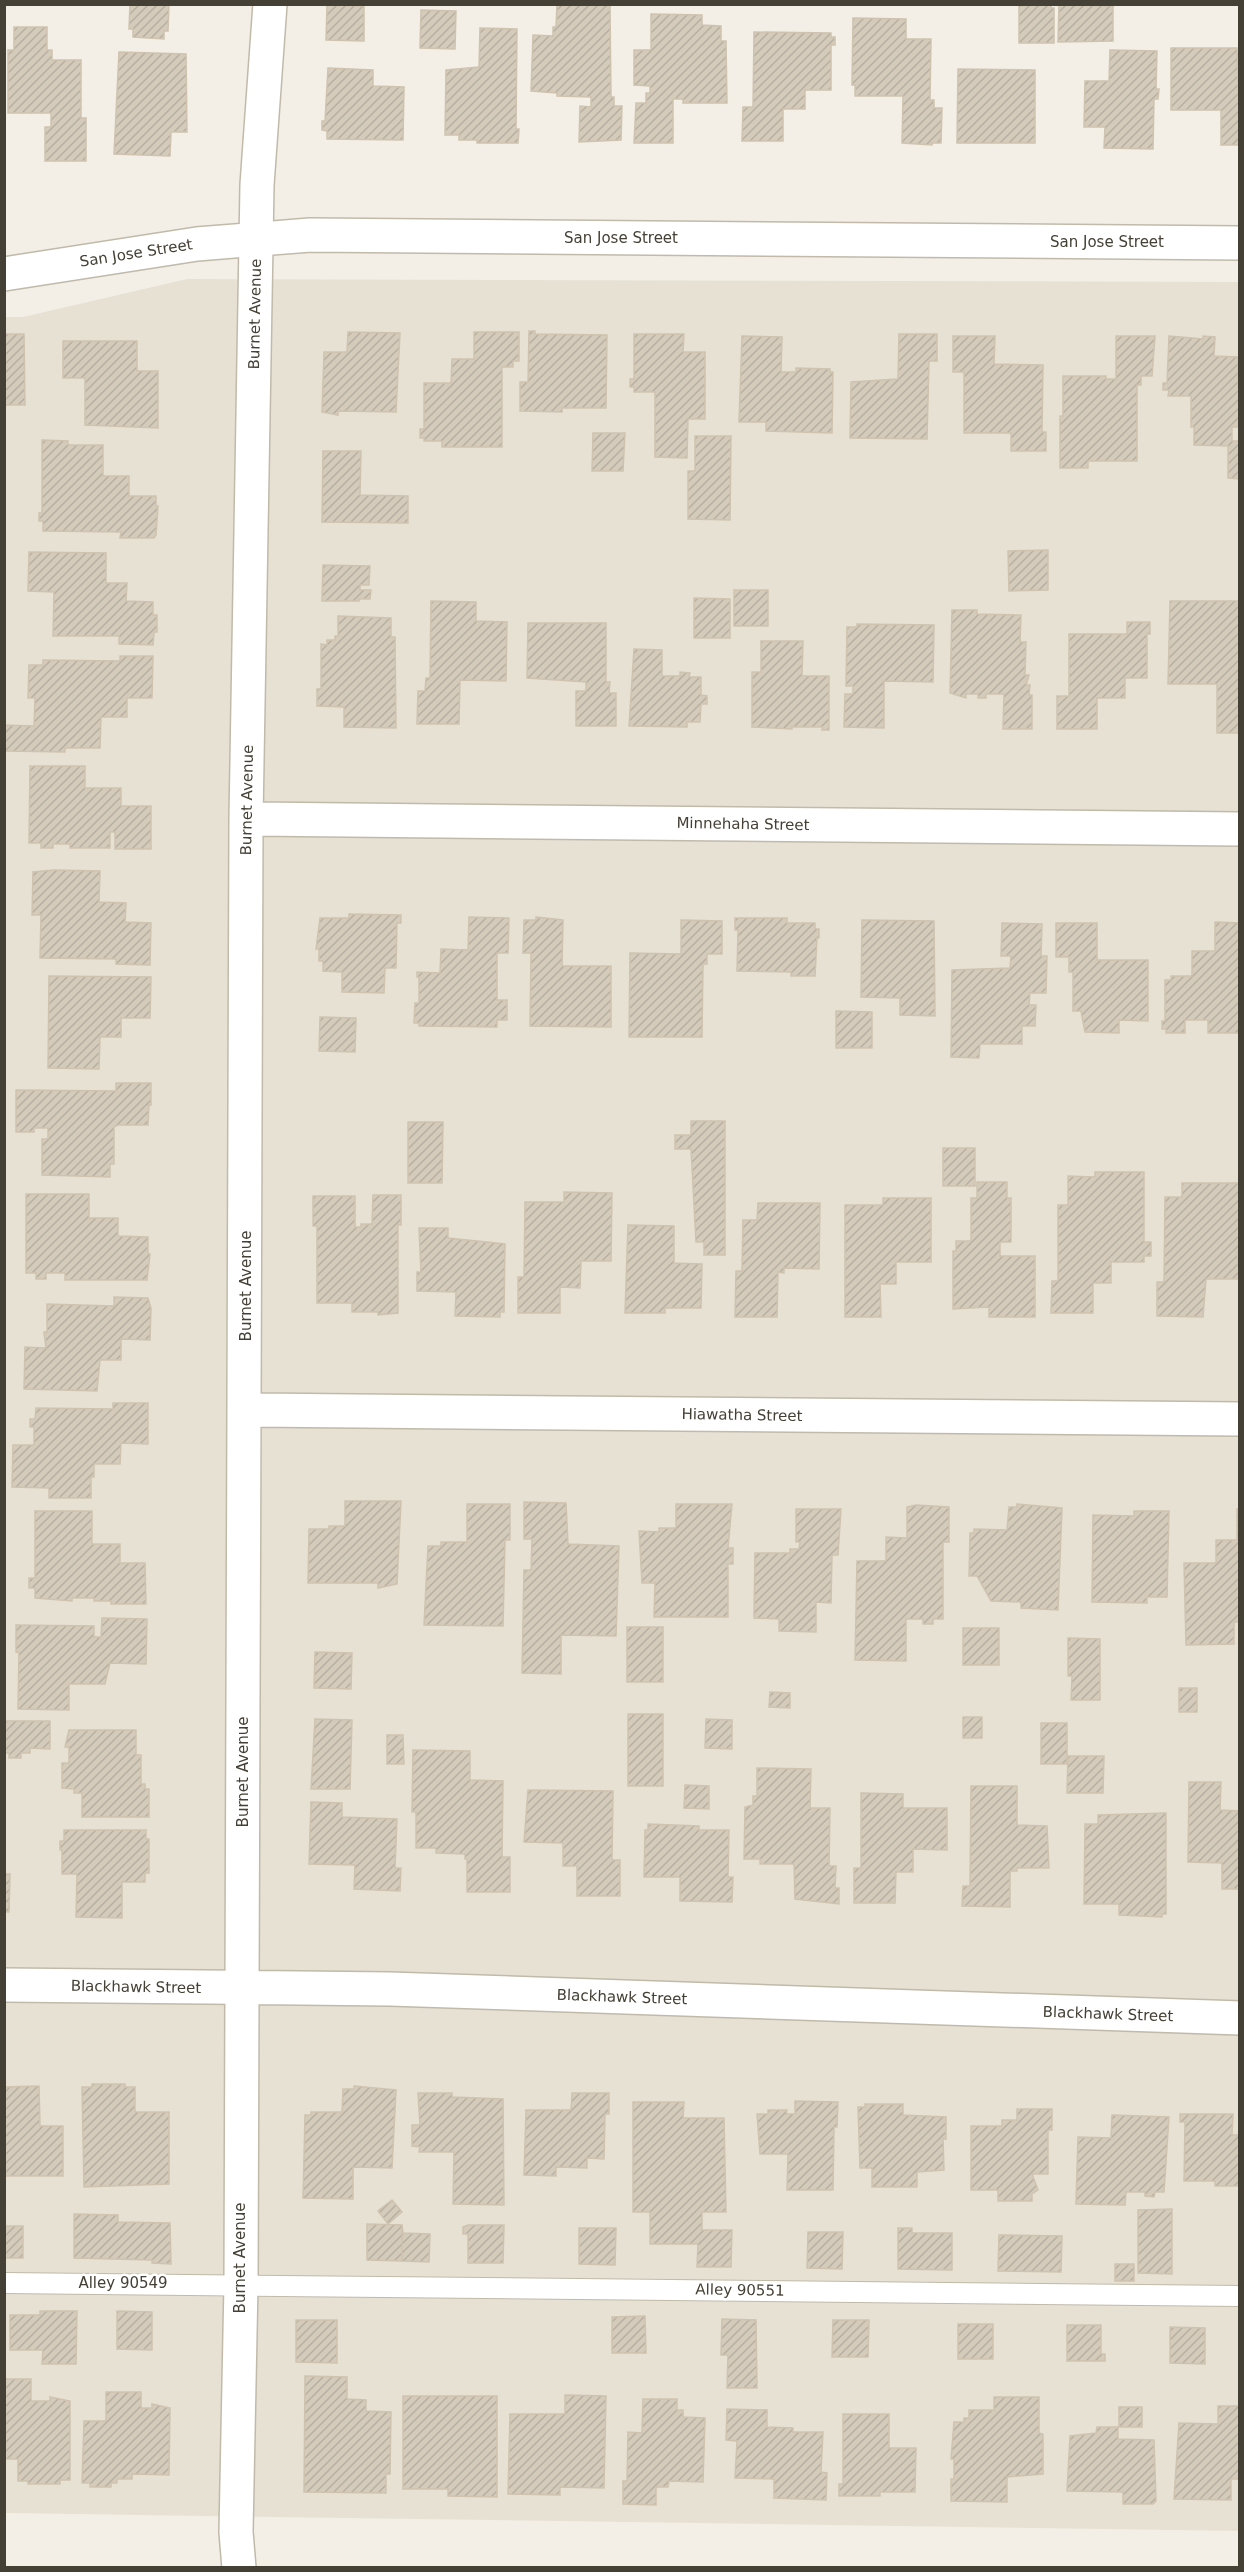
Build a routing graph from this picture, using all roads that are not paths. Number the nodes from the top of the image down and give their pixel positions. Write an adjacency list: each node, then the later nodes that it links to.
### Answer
1 (270, 4): 2 (street, Burnet Avenue)
2 (257, 239): 3 (street, San Jose Street); 4 (street, San Jose Street); 5 (street, Burnet Avenue)
3 (1239, 243)
4 (4, 274)
5 (246, 819): 6 (street, Minnehaha Street); 7 (street, Burnet Avenue)
6 (1239, 829)
7 (245, 1410): 8 (street, Hiawatha Street); 10 (street, Burnet Avenue)
8 (1239, 1419)
9 (4, 1986): 10 (street, Blackhawk Street)
10 (241, 1988): 11 (street, Blackhawk Street); 13 (street, Burnet Avenue)
11 (1239, 2018)
12 (4, 2283): 13 (lane, Alley 90549)
13 (241, 2284): 14 (lane, Alley 90551); 15 (street, Burnet Avenue)
14 (1239, 2296)
15 (239, 2568)

